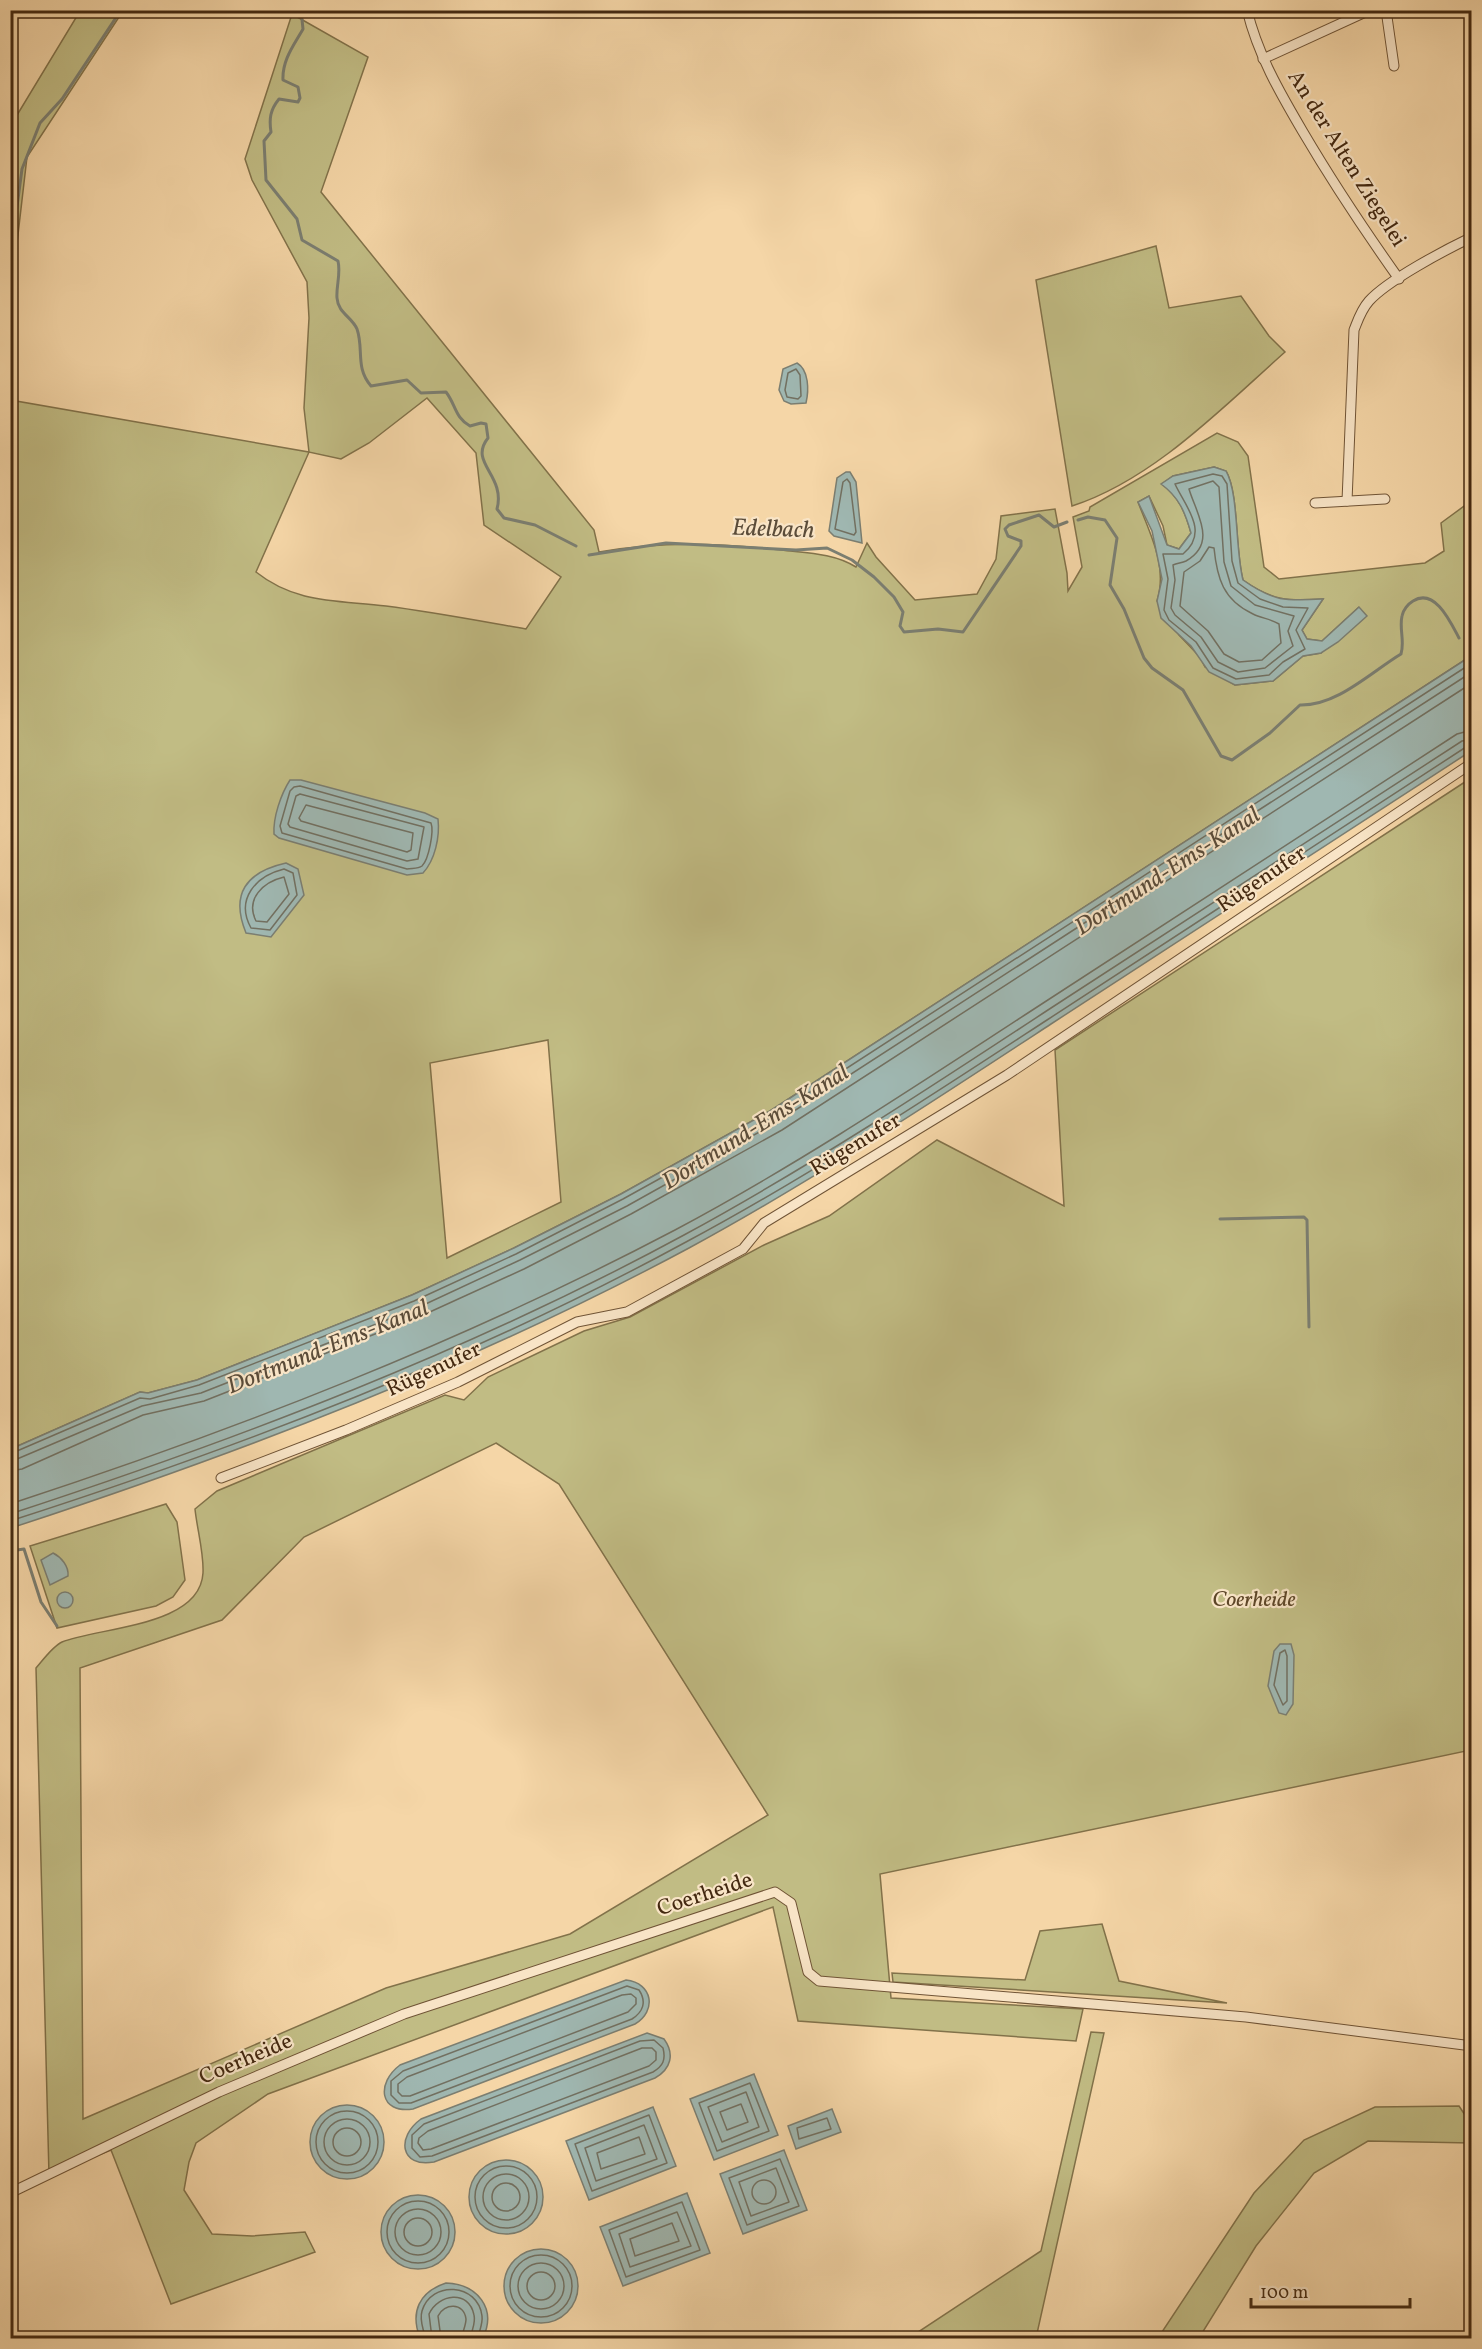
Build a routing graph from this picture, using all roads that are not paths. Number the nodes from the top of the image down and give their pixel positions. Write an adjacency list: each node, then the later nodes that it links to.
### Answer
1 (1247, 10): 4 (street, An der Alten Ziegelei)
2 (1370, 10): 4 (street, An der Alten Ziegelei)
3 (1386, 10): 5 (street)
4 (1263, 59): 7 (street, An der Alten Ziegelei)
5 (1394, 66)
6 (1472, 237): 7 (street)
7 (1399, 279): 9 (street)
8 (1385, 500): 9 (street)
9 (1347, 501): 10 (street)
10 (1314, 503)
11 (1472, 763): 12 (street, Rügenufer)
12 (221, 1478)
13 (1472, 2046): 14 (street, Coerheide)
14 (10, 2193)

